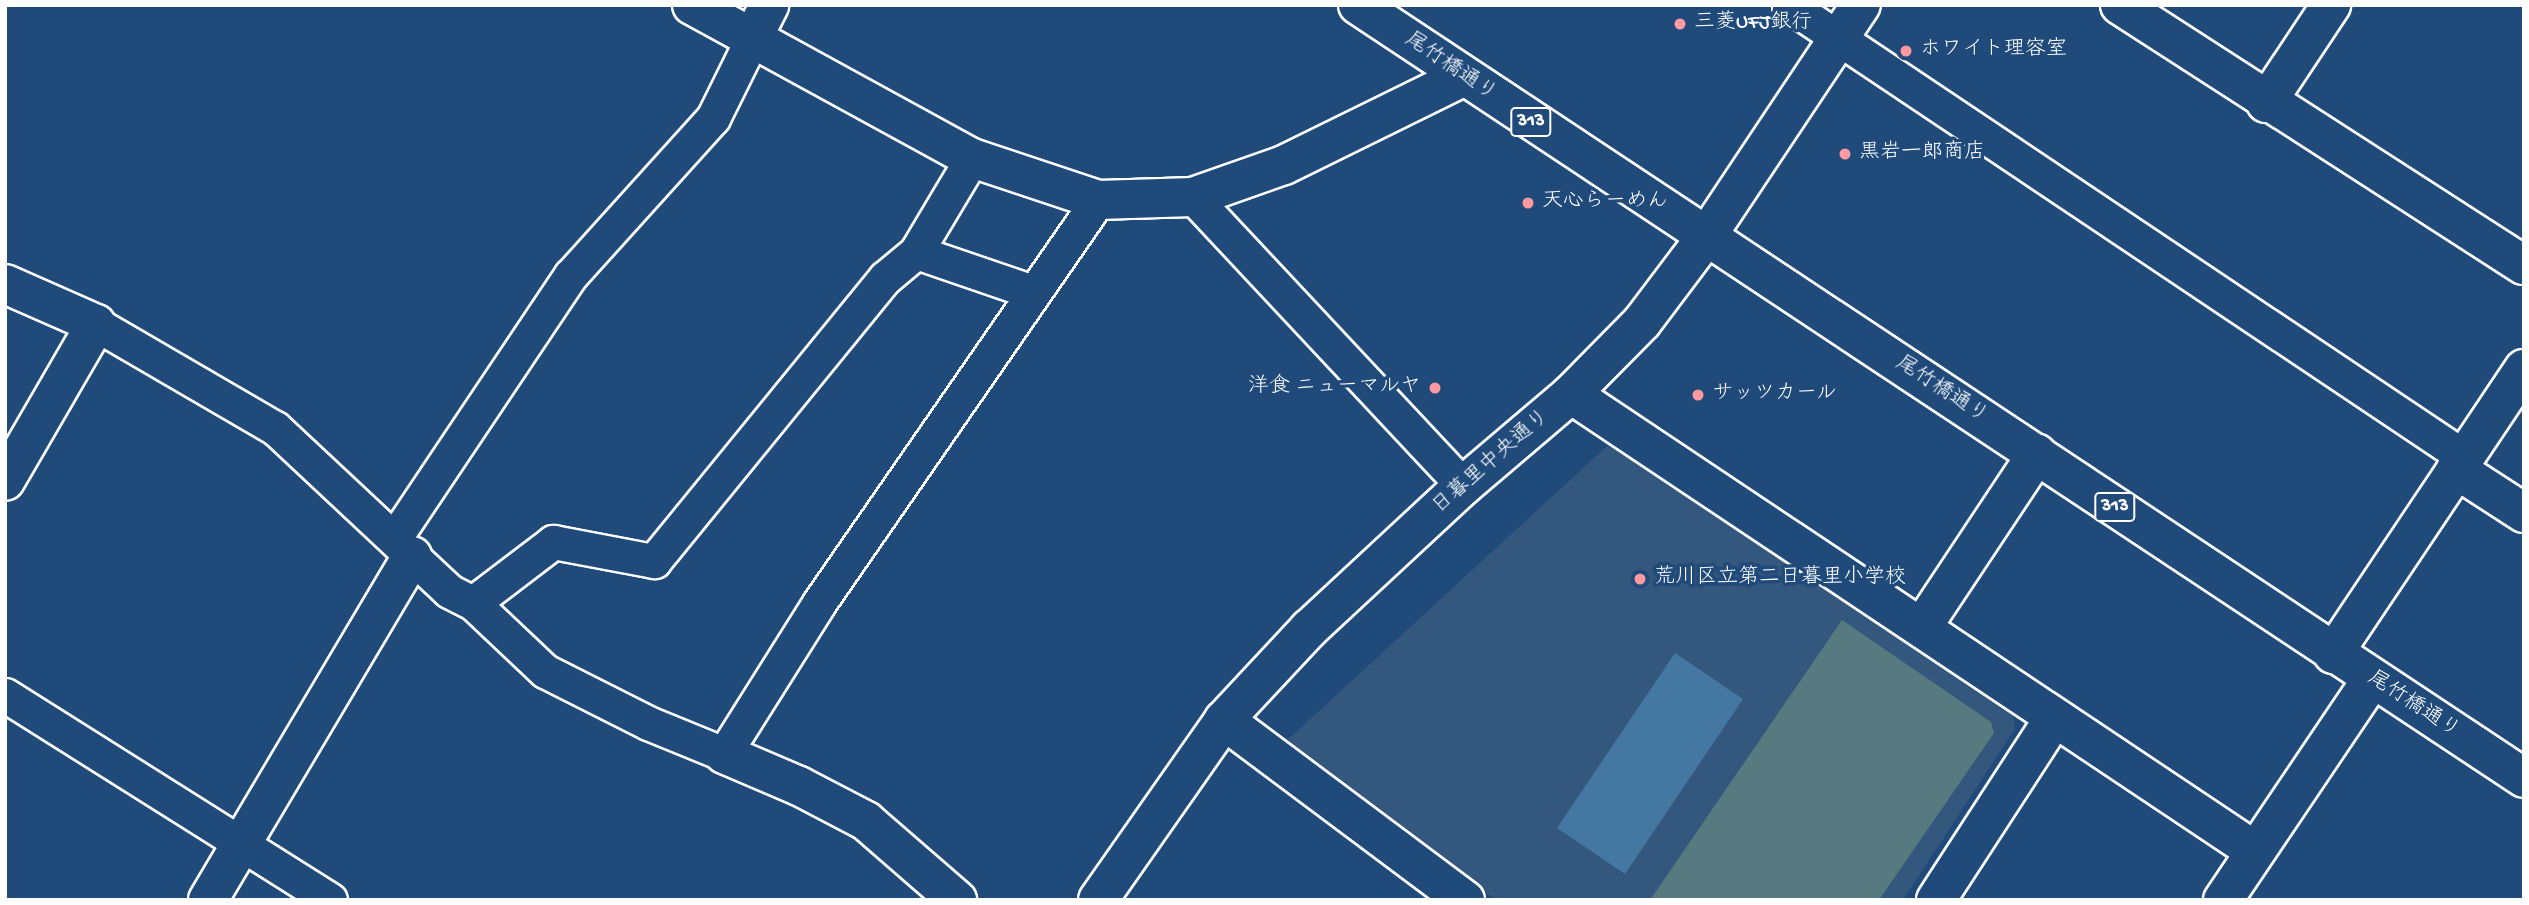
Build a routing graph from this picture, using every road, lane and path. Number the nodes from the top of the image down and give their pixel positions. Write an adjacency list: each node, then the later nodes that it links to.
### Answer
1 (692, 5): 7 (street)
2 (1358, 5): 9 (street, 尾竹橋通り / 313)
3 (1789, 5): 8 (lane)
4 (1861, 5): 8 (street, 日暮里中央通り)
5 (2331, 5): 10 (street)
6 (2123, 6): 10 (street)
7 (761, 21): 11 (street); 27 (lane)
8 (1838, 39): 14 (street, 日暮里中央通り); 23 (lane)
9 (1463, 77): 12 (street); 14 (street, 尾竹橋通り / 313)
10 (2266, 103): 16 (street)
11 (972, 158): 13 (street); 15 (lane)
12 (1193, 197): 13 (street); 25 (lane)
13 (1098, 200): 18 (lane)
14 (1706, 237): 21 (street, 日暮里中央通り); 22 (street, 尾竹橋通り / 313)
15 (916, 252): 18 (lane); 28 (lane)
16 (2524, 265)
17 (5, 284): 19 (street)
18 (1033, 292): 35 (lane)
19 (96, 324): 24 (street); 27 (lane)
20 (2524, 369): 23 (street)
21 (1571, 394): 25 (street, 日暮里中央通り); 29 (street)
22 (2038, 454): 29 (street); 30 (street, 尾竹橋通り / 313)
23 (2460, 463): 26 (street); 30 (street)
24 (5, 481)
25 (1463, 485): 34 (street, 日暮里中央通り)
26 (2524, 513)
27 (403, 548): 28 (lane); 37 (street)
28 (473, 603): 35 (lane)
29 (1922, 627): 33 (street)
30 (2333, 654): 31 (street, 尾竹橋通り / 313)
31 (2372, 679): 36 (street, 尾竹橋通り / 313); 38 (street)
32 (5, 695): 37 (lane)
33 (2054, 718): 38 (street); 44 (street)
34 (1224, 720): 42 (street, 日暮里中央通り); 43 (street)
35 (724, 754): 41 (street)
36 (2524, 778)
37 (242, 843): 39 (street); 40 (lane)
38 (2255, 851): 45 (street)
39 (208, 900)
40 (330, 900)
41 (957, 900)
42 (1098, 900)
43 (1465, 900)
44 (1936, 900)
45 (2223, 900)

